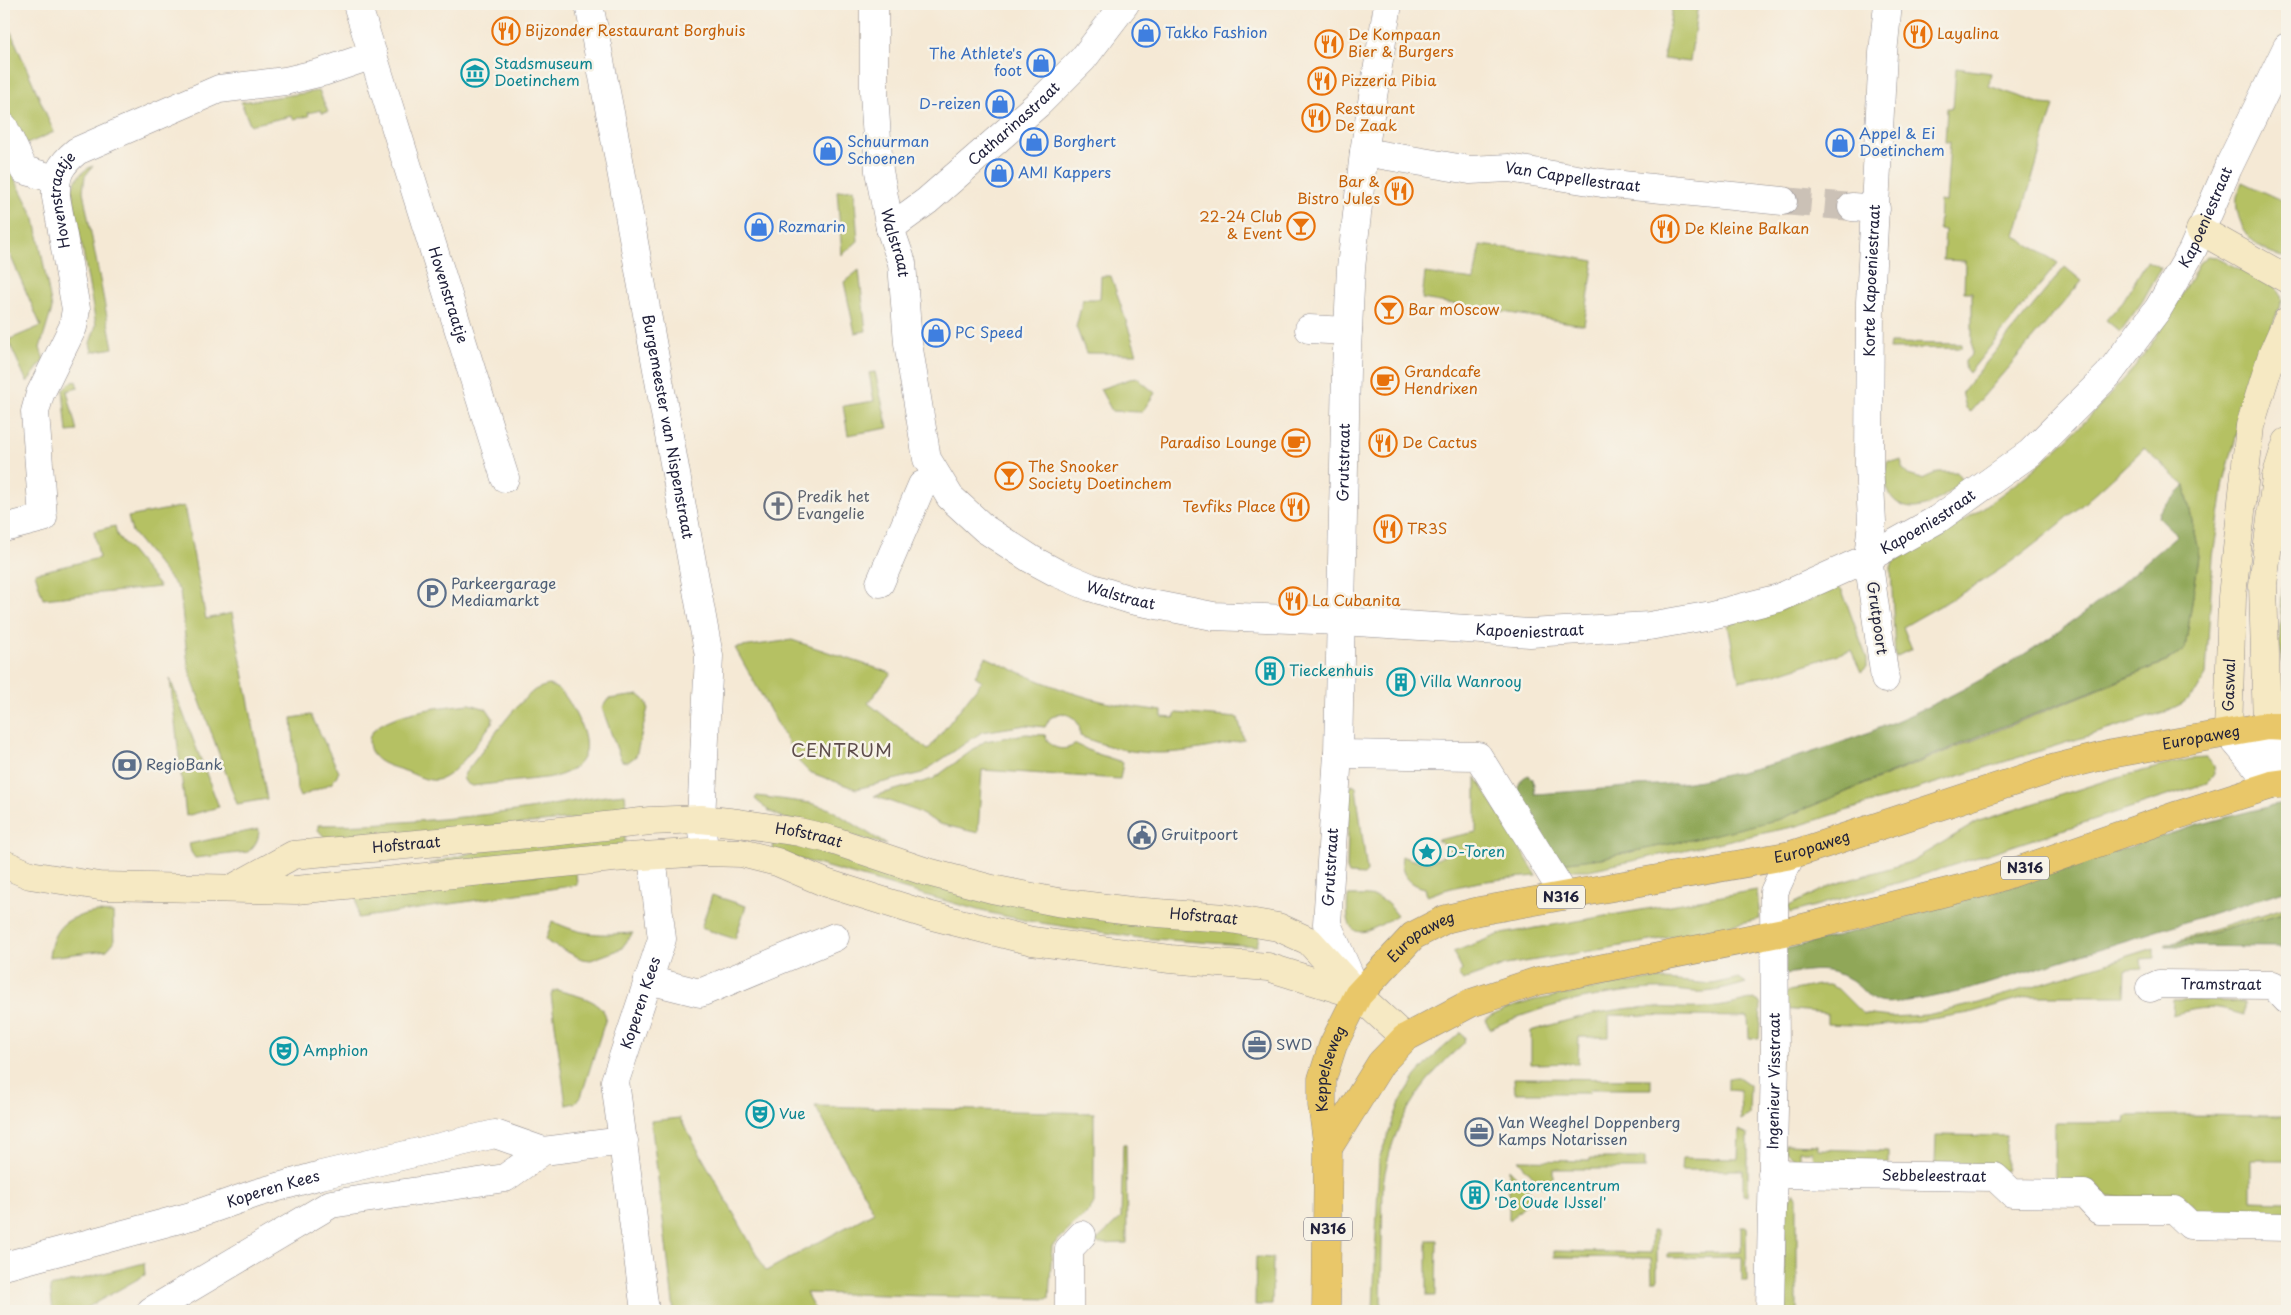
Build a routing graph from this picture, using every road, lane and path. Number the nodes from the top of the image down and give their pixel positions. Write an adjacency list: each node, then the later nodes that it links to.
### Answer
1 (357, 4): 8 (street, Hovenstraatje)
2 (589, 4): 31 (street, Burgemeester van Nispenstraat)
3 (874, 4): 13 (street, Walstraat)
4 (1125, 4): 13 (street, Catharinastraat)
5 (1388, 4): 10 (street, Grutstraat)
6 (1888, 4): 23 (street, Korte Kapoeniestraat)
7 (2287, 47): 14 (street, Kapoeniestraat)
8 (373, 55): 11 (street, Hovenstraatje); 20 (street, Hovenstraatje)
9 (4, 127): 11 (street)
10 (1364, 152): 12 (street, Van Cappellestraat); 18 (street, Grutstraat)
11 (55, 179): 22 (street, Hovenstraatje)
12 (1784, 201)
13 (890, 228): 21 (street, Walstraat)
14 (2200, 230): 15 (street); 23 (street, Kapoeniestraat)
15 (2287, 279)
16 (2287, 321): 28 (street, Gaswal)
17 (1309, 329): 18 (street)
18 (1348, 331): 25 (street, Grutstraat)
19 (2287, 442): 27 (street)
20 (506, 478)
21 (938, 478): 24 (street); 25 (street, Walstraat)
22 (4, 528)
23 (1868, 558): 25 (street, Kapoeniestraat); 26 (street, Grutpoort)
24 (880, 583)
25 (1341, 621): 29 (street, Grutstraat)
26 (1885, 678)
27 (2277, 726): 28 (main road, Europaweg / N316); 30 (street)
28 (2228, 733): 30 (street, Gaswal); 33 (main road, Europaweg / N316)
29 (1338, 754): 37 (street); 38 (street, Grutstraat)
30 (2280, 784): 39 (main road, N316)
31 (701, 819): 32 (street, Burgemeester van Nispenstraat); 36 (street, Hofstraat); 38 (street, Hofstraat)
32 (704, 852): 36 (street, Hofstraat); 43 (street, Hofstraat)
33 (1791, 855): 37 (main road, Europaweg / N316); 39 (street, Ingenieur Visstraat)
34 (4, 864): 36 (street, Hofstraat)
35 (653, 865): 41 (street, Koperen Kees)
36 (234, 888)
37 (1565, 896): 43 (main road, Europaweg / N316)
38 (1318, 933): 43 (street, Hofstraat)
39 (1774, 935): 45 (main road, N316); 49 (street, Ingenieur Visstraat)
40 (835, 937): 41 (street)
41 (648, 980): 46 (street, Koperen Kees)
42 (2150, 988): 44 (street, Tramstraat)
43 (1358, 994): 45 (street, Hofstraat); 47 (main road, Keppelseweg / N316)
44 (2287, 1000)
45 (1405, 1038): 47 (main road, Keppelseweg / N316)
46 (624, 1141): 48 (street, Koperen Kees); 54 (street, Koperen Kees)
47 (1328, 1148): 56 (main road, Keppelseweg / N316)
48 (543, 1151): 52 (street, Koperen Kees); 53 (street, Koperen Kees)
49 (1772, 1174): 50 (street, Sebbeleestraat); 57 (street, Ingenieur Visstraat)
50 (2287, 1227)
51 (1082, 1236): 55 (street)
52 (4, 1266)
53 (151, 1311)
54 (645, 1311)
55 (1068, 1311)
56 (1326, 1311)
57 (1770, 1311)

